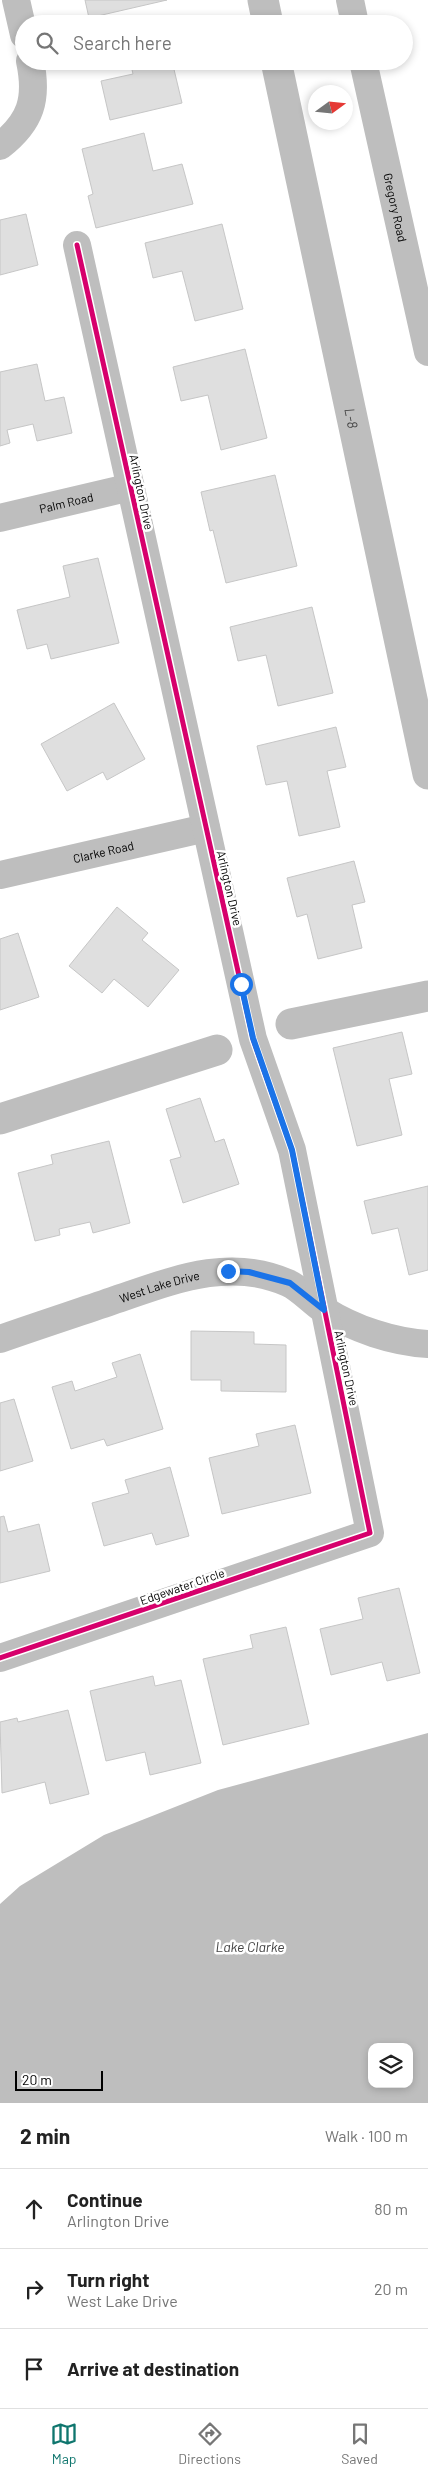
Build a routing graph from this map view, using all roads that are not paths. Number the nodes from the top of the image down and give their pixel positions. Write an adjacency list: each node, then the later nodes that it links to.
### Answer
1 (16, 0): 3 (street)
2 (350, 0): 4 (street)
3 (19, 15)
4 (353, 15)
5 (31, 70): 7 (street)
6 (365, 70): 9 (street, Gregory Road)
7 (0, 146)
8 (77, 245): 10 (street, Arlington Drive)
9 (428, 352)
10 (131, 488): 11 (street, Palm Road); 12 (street, Arlington Drive)
11 (0, 518)
12 (206, 828): 13 (street, Clarke Road); 14 (street, Arlington Drive)
13 (0, 875)
14 (324, 1310): 15 (street, West Lake Drive); 16 (street, West Lake Drive); 17 (street, Arlington Drive)
15 (0, 1339)
16 (428, 1344)
17 (370, 1533): 18 (street, Edgewater Circle)
18 (0, 1658)

